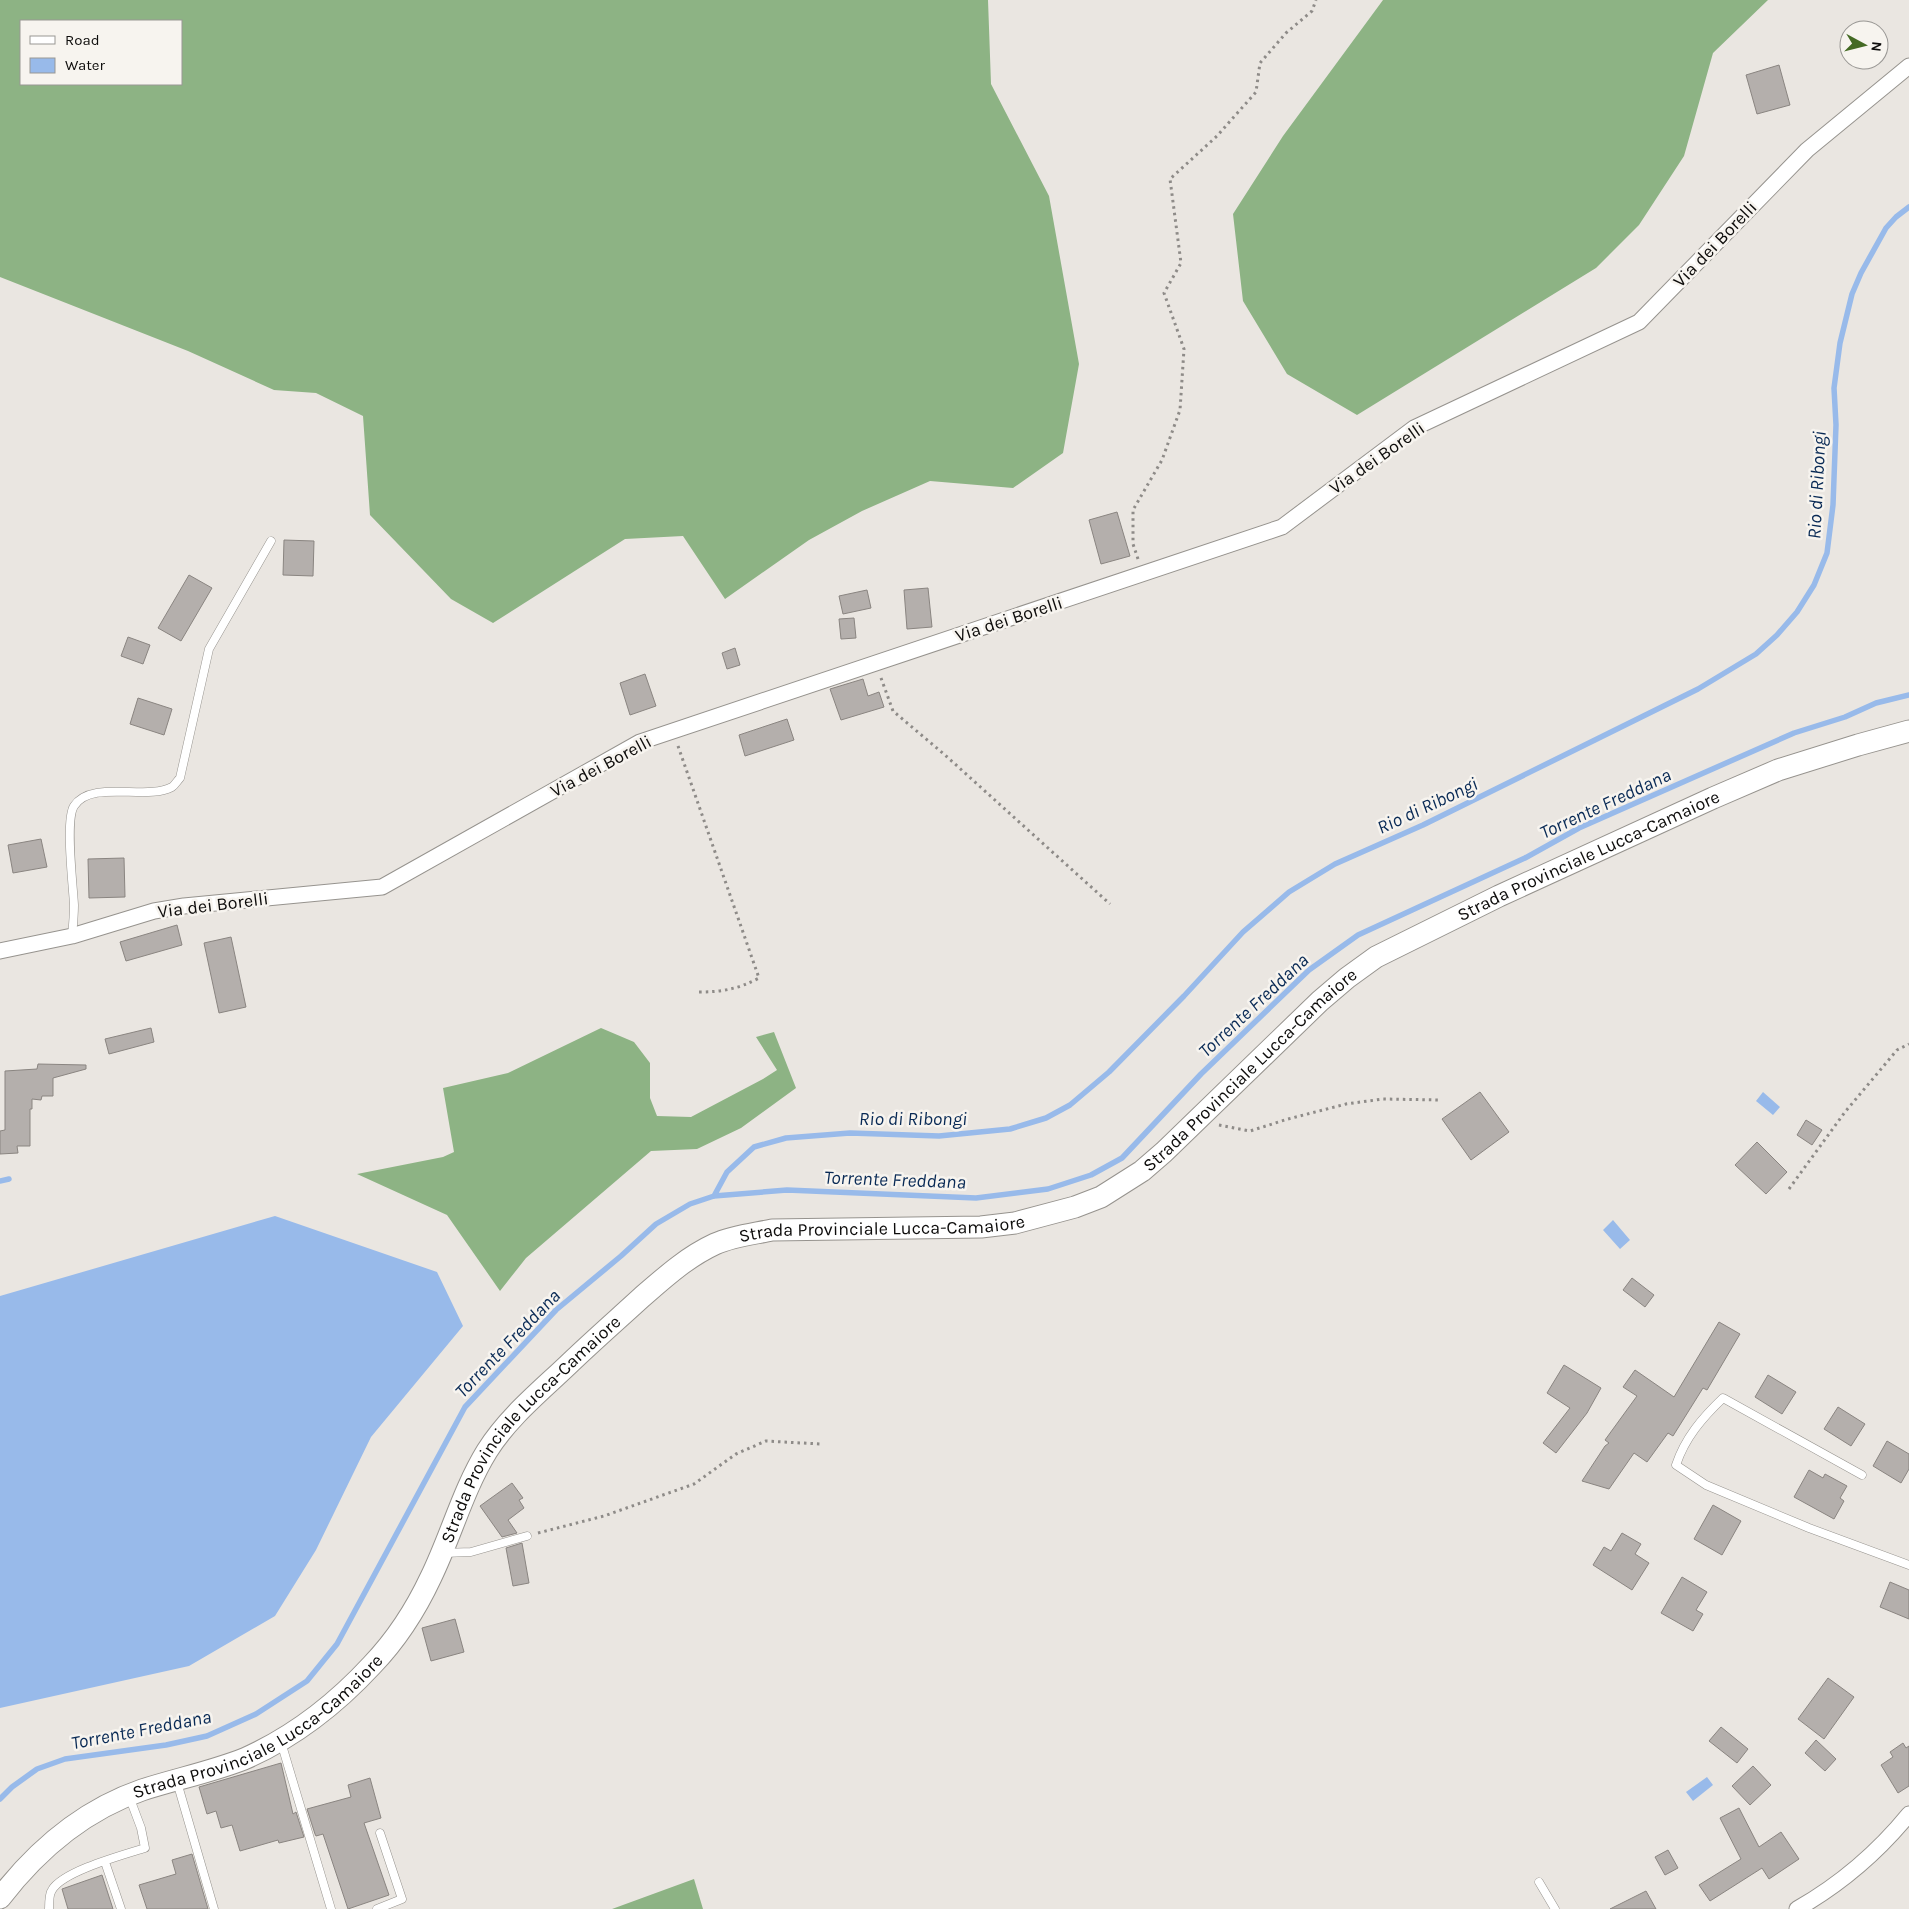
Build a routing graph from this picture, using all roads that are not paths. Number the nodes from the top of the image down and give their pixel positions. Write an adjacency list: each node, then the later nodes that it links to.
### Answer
1 (1909, 66): 4 (street, Via dei Borelli)
2 (271, 541): 4 (lane)
3 (1909, 730): 8 (main road, Strada Provinciale Lucca-Camaiore)
4 (72, 936): 5 (street, Via dei Borelli)
5 (0, 951)
6 (1862, 1475): 9 (lane)
7 (527, 1536): 8 (lane)
8 (442, 1553): 10 (main road, Strada Provinciale Lucca-Camaiore)
9 (1909, 1565)
10 (281, 1740): 11 (main road, Strada Provinciale Lucca-Camaiore); 21 (lane)
11 (177, 1780): 12 (main road, Strada Provinciale Lucca-Camaiore); 20 (lane)
12 (128, 1796): 15 (lane); 17 (main road, Strada Provinciale Lucca-Camaiore)
13 (1909, 1814): 24 (street)
14 (380, 1832): 22 (lane)
15 (105, 1862): 18 (lane); 19 (lane)
16 (1539, 1882): 23 (lane)
17 (0, 1898)
18 (49, 1909)
19 (121, 1909)
20 (214, 1909)
21 (331, 1909)
22 (377, 1909)
23 (1556, 1909)
24 (1797, 1909)

